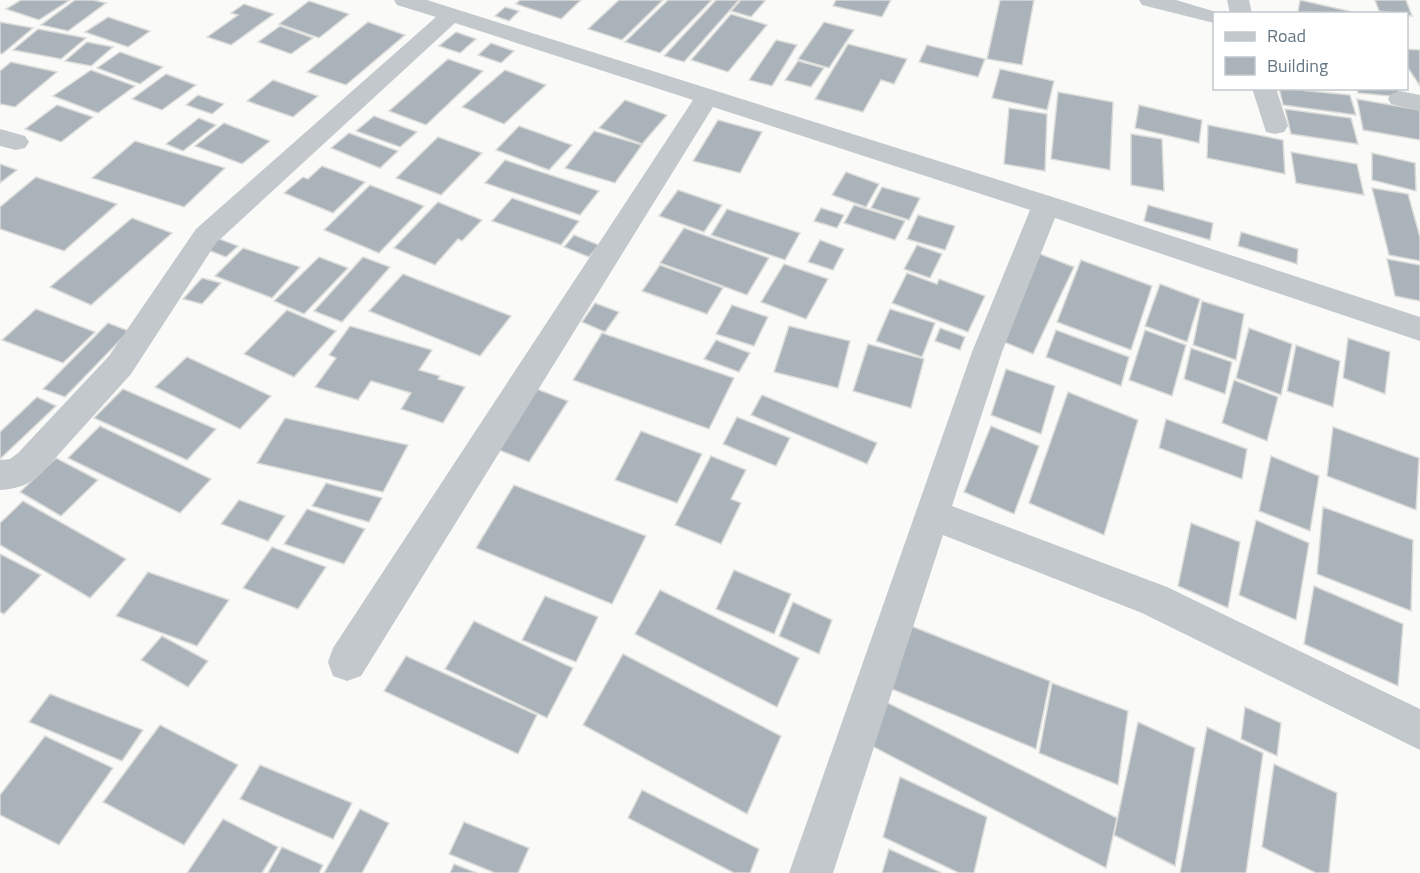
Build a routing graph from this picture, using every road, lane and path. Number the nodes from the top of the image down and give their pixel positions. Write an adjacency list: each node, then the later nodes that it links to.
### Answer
1 (405, 0): 3 (street)
2 (1150, 0): 4 (street)
3 (451, 15): 6 (street); 10 (street)
4 (1213, 16)
5 (1265, 90): 7 (street)
6 (707, 97): 8 (street); 12 (street)
7 (1275, 126)
8 (1046, 205): 9 (street); 11 (street)
9 (1420, 329)
10 (0, 475)
11 (933, 515): 13 (street); 14 (street)
12 (347, 662)
13 (1420, 730)
14 (811, 873)

